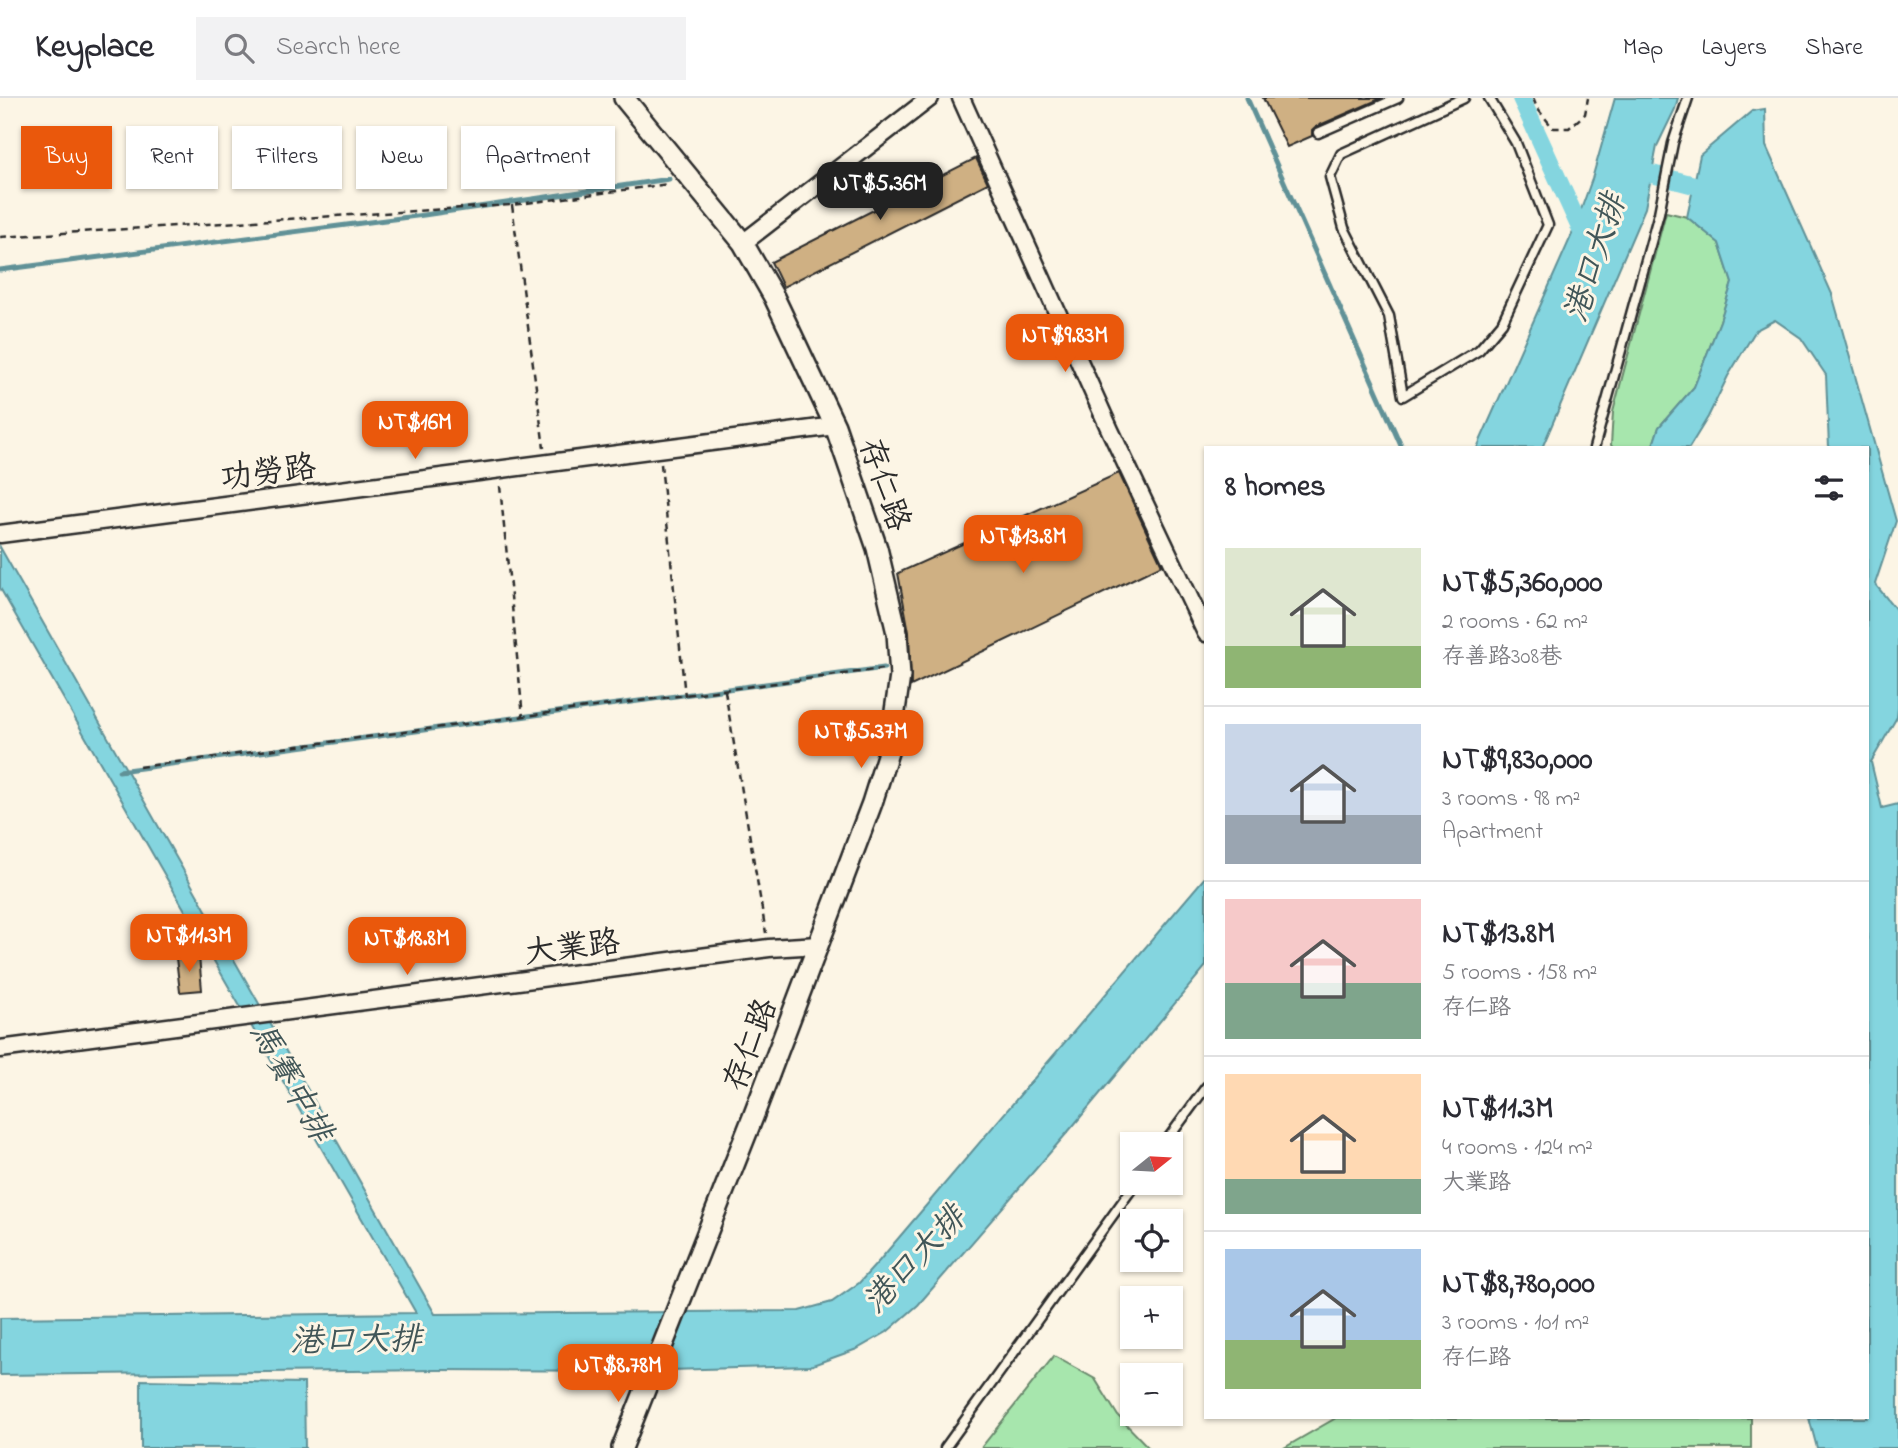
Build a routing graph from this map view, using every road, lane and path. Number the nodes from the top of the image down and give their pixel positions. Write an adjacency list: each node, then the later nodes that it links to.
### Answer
1 (624, 98): 14 (street, 存仁路)
2 (930, 98): 14 (street)
3 (961, 98): 21 (street)
4 (1398, 98): 10 (lane)
5 (1464, 98): 6 (lane)
6 (1489, 98)
7 (1533, 98): 8 (path)
8 (1588, 98)
9 (1688, 98): 16 (lane)
10 (1318, 133)
11 (669, 184): 12 (path)
12 (512, 205): 13 (path); 18 (path)
13 (0, 237)
14 (743, 243): 15 (street, 存仁路)
15 (835, 426): 17 (street, 功勞路); 27 (street, 存仁路)
16 (1595, 446)
17 (659, 450): 18 (street, 功勞路); 24 (path)
18 (546, 464): 19 (street, 功勞路)
19 (498, 469): 20 (street, 功勞路); 25 (path)
20 (0, 534)
21 (1204, 629)
22 (883, 669): 23 (path)
23 (725, 691): 24 (path); 28 (path)
24 (685, 696): 25 (path)
25 (523, 718): 26 (path)
26 (139, 767)
27 (819, 945): 28 (street, 大業路); 33 (street, 存仁路)
28 (769, 948): 29 (street, 大業路)
29 (0, 1049)
30 (1204, 1090): 31 (lane)
31 (1173, 1132)
32 (1127, 1195): 34 (lane)
33 (622, 1448)
34 (945, 1448)

